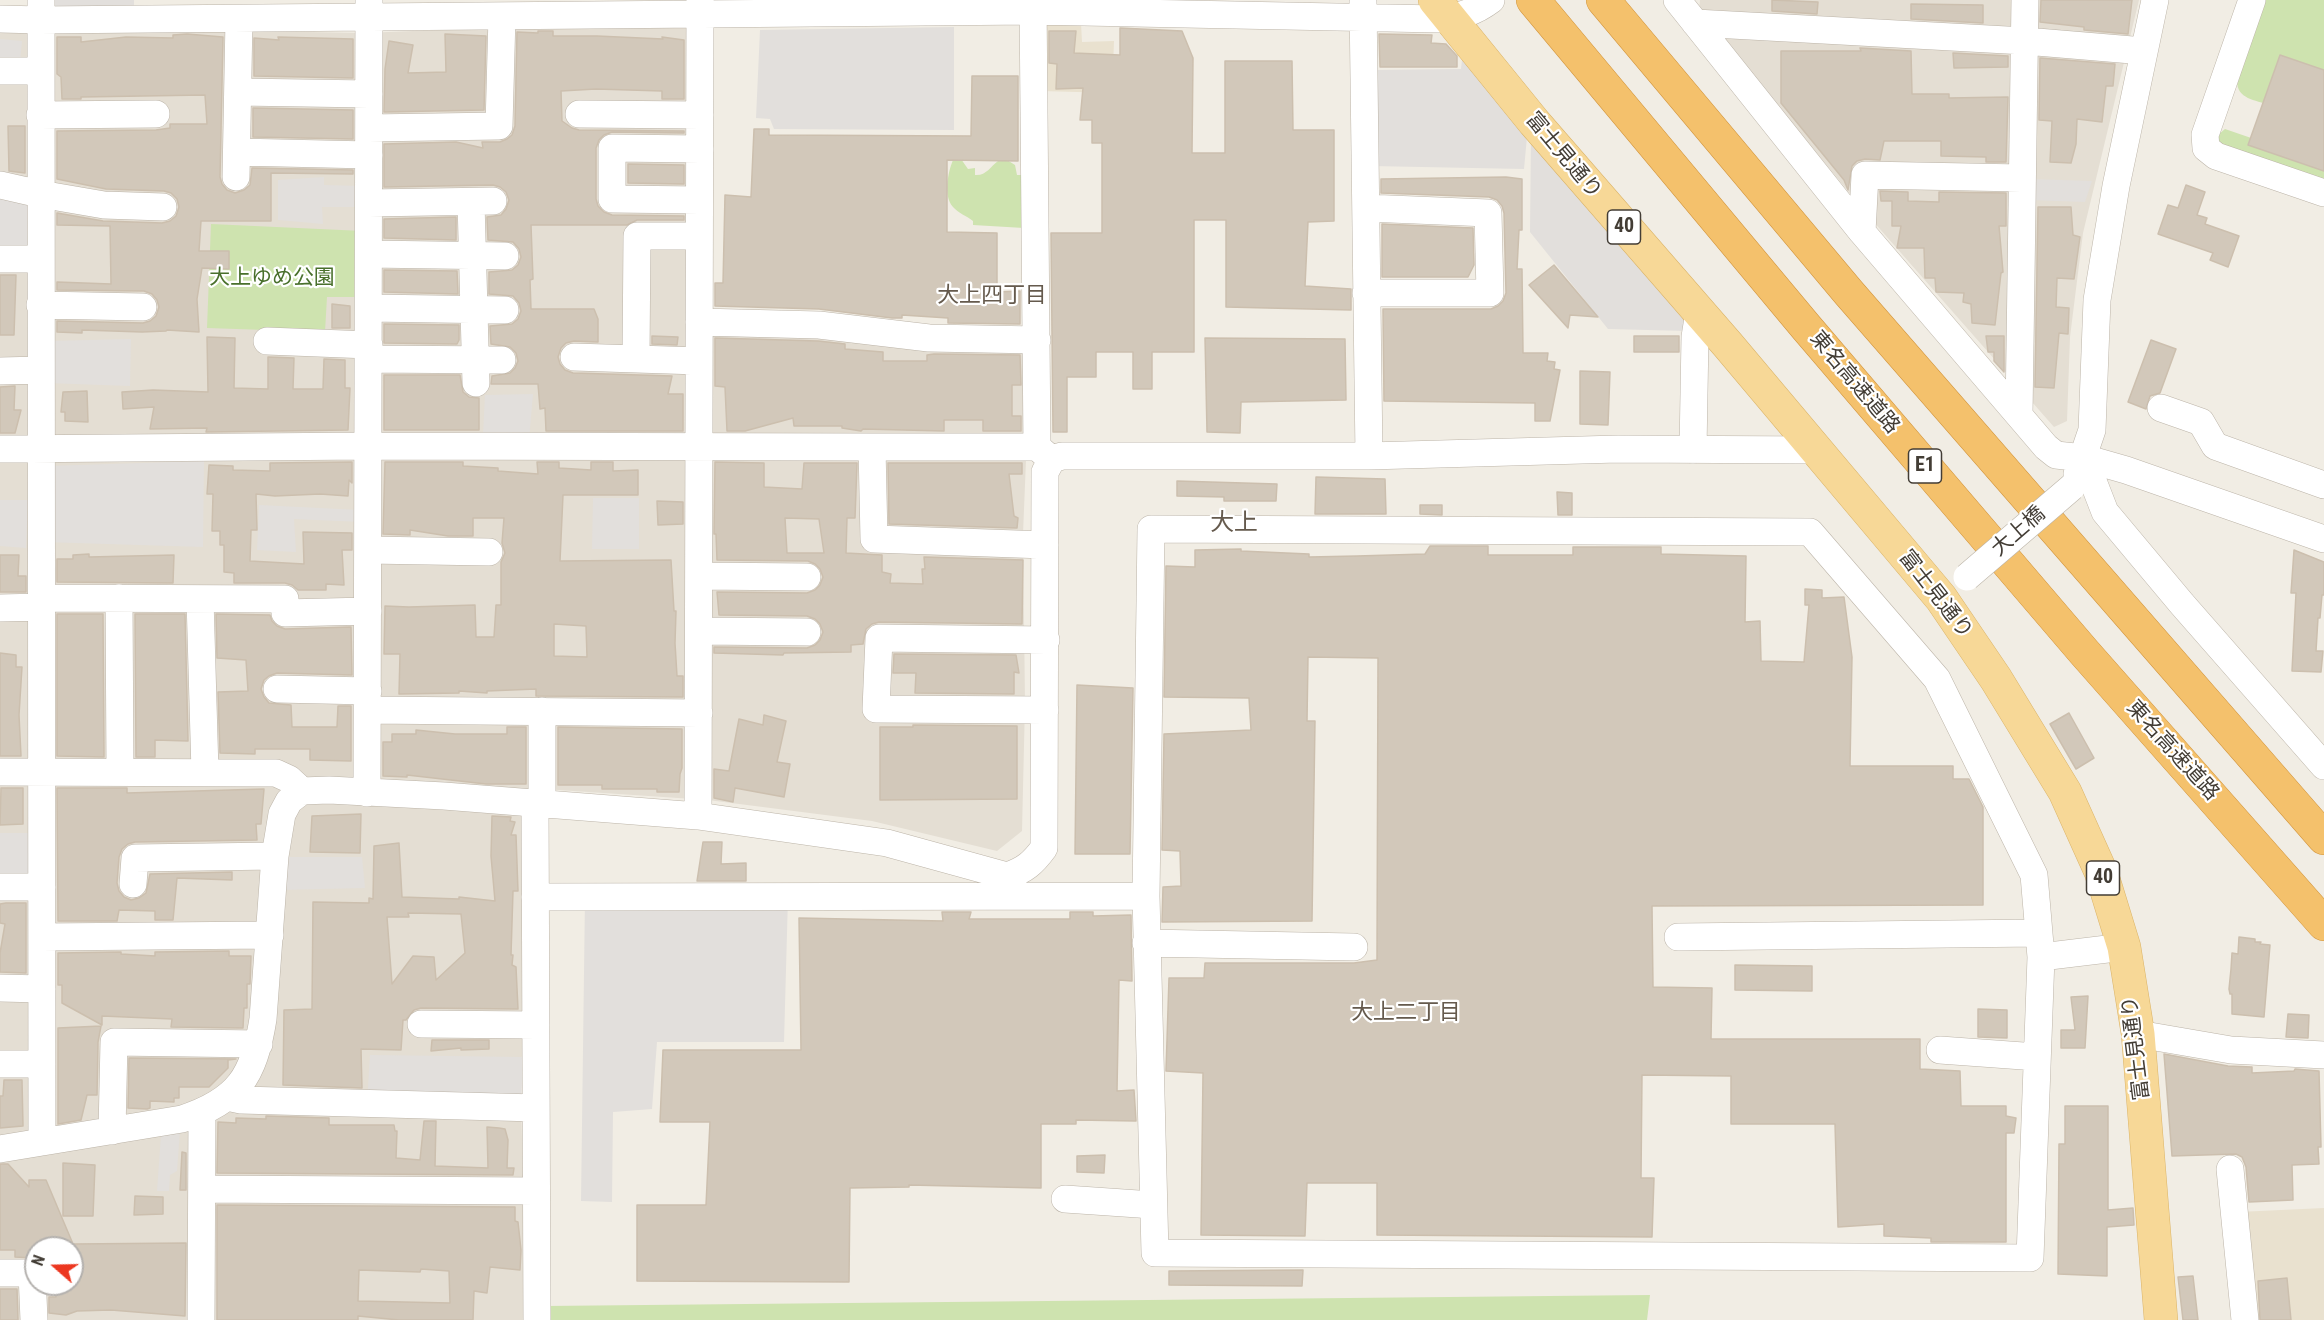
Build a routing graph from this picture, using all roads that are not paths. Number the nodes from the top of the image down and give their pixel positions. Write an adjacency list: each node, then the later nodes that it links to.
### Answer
1 (1533, 0): 112 (highway, 東名高速道路 / E1)
2 (1603, 0): 105 (highway)
3 (1677, 0): 13 (street)
4 (2025, 0): 17 (street)
5 (2155, 0): 18 (street)
6 (2252, 0): 32 (street)
7 (1033, 6): 8 (street); 11 (street); 53 (street)
8 (710, 7): 14 (street); 26 (street)
9 (1464, 7): 11 (street); 51 (main road, 富士見通り / 40)
10 (369, 9): 14 (street); 16 (street); 22 (street)
11 (1363, 9): 37 (street)
12 (40, 10): 15 (street); 16 (street); 20 (street)
13 (1695, 12): 17 (street); 38 (street)
14 (502, 16): 27 (street)
15 (0, 19)
16 (239, 19): 21 (street)
17 (2025, 41): 18 (street); 30 (street)
18 (2144, 51): 74 (street)
19 (0, 70): 20 (street)
20 (40, 71): 25 (street)
21 (238, 92): 22 (street); 29 (street)
22 (369, 94): 27 (street)
23 (156, 114): 25 (street)
24 (579, 114): 26 (street)
25 (40, 115): 33 (street)
26 (700, 115): 28 (street)
27 (369, 128): 29 (street)
28 (700, 149): 34 (street); 34 (street)
29 (369, 155): 35 (street)
30 (2021, 178): 38 (street); 64 (street)
31 (0, 185): 33 (street)
32 (2324, 193)
33 (40, 194): 36 (street); 44 (street)
34 (699, 200): 39 (street)
35 (369, 202): 40 (street); 41 (street)
36 (163, 207)
37 (1366, 208): 45 (street); 45 (street)
38 (1862, 232): 64 (street)
39 (699, 236): 52 (street); 57 (street)
40 (369, 254): 41 (street); 48 (street)
41 (472, 256): 42 (street); 49 (street)
42 (505, 256)
43 (0, 259): 44 (street)
44 (40, 259): 46 (street)
45 (1366, 293): 73 (street)
46 (40, 305): 47 (street); 60 (street)
47 (143, 307)
48 (369, 308): 49 (street); 55 (street)
49 (474, 309): 50 (street); 62 (street)
50 (505, 310)
51 (1699, 312): 70 (street); 71 (main road, 富士見通り / 40)
52 (699, 322): 53 (street); 59 (street)
53 (1037, 340): 72 (street)
54 (267, 341): 55 (street)
55 (369, 352): 62 (street); 65 (street)
56 (574, 357): 57 (street)
57 (636, 359): 59 (street)
58 (502, 360): 62 (street)
59 (699, 361): 66 (street)
60 (41, 370): 61 (street); 68 (street)
61 (0, 371)
62 (475, 371)
63 (2161, 408): 75 (street)
64 (2019, 415): 74 (street)
65 (368, 446): 66 (street); 68 (street); 78 (street)
66 (699, 446): 67 (street); 80 (street)
67 (872, 447): 72 (street); 77 (street)
68 (40, 448): 69 (street); 85 (street)
69 (0, 449)
70 (1694, 450): 71 (street); 73 (street)
71 (1818, 450): 83 (main road, 富士見通り / 40)
72 (1045, 453): 73 (street); 77 (street)
73 (1369, 456)
74 (2084, 458): 76 (street); 83 (street, 大上橋, bridge); 96 (street)
75 (2324, 485)
76 (2324, 539)
77 (1045, 545): 90 (street)
78 (368, 550): 79 (street); 87 (street)
79 (489, 552)
80 (699, 576): 81 (street); 88 (street)
81 (807, 577)
82 (119, 598): 84 (street); 85 (street); 99 (street)
83 (1941, 598): 119 (main road, 富士見通り / 40)
84 (200, 599): 87 (street); 100 (street)
85 (41, 602): 86 (street); 98 (street)
86 (0, 608)
87 (368, 611): 92 (street)
88 (699, 631): 89 (street); 95 (street)
89 (807, 632)
90 (1046, 640): 93 (street); 93 (street)
91 (277, 689): 92 (street)
92 (368, 701): 94 (street); 102 (street)
93 (1045, 710): 104 (street)
94 (542, 711): 95 (street); 103 (street)
95 (699, 713): 104 (street)
96 (2324, 766)
97 (0, 772): 98 (street)
98 (41, 772): 99 (street); 109 (street)
99 (120, 772): 100 (street)
100 (206, 772): 101 (street)
101 (302, 791): 102 (street); 106 (street)
102 (368, 793): 103 (street)
103 (538, 803): 104 (street); 111 (street)
104 (699, 816)
105 (2324, 838)
106 (274, 856): 107 (street); 113 (street)
107 (133, 885)
108 (0, 887): 109 (street)
109 (42, 887): 114 (street)
110 (1146, 896): 111 (street); 116 (street); 117 (street)
111 (535, 897): 123 (street)
112 (2324, 924)
113 (270, 935): 114 (street); 125 (street)
114 (42, 937): 121 (street)
115 (1678, 937): 117 (street)
116 (1146, 944): 118 (street); 141 (street)
117 (2040, 945): 119 (street); 128 (street)
118 (1354, 947)
119 (2124, 947): 124 (main road, 富士見通り / 40)
120 (0, 988): 121 (street)
121 (42, 989): 130 (street)
122 (421, 1024): 123 (street)
123 (536, 1025): 132 (street)
124 (2138, 1034): 127 (street); 143 (main road, 富士見通り / 40)
125 (259, 1044): 131 (street); 134 (street)
126 (1940, 1050): 128 (street)
127 (2324, 1055)
128 (2037, 1057): 141 (street)
129 (0, 1064): 130 (street)
130 (42, 1064): 135 (street)
131 (227, 1097): 132 (street); 133 (street)
132 (536, 1108): 139 (street)
133 (202, 1113): 134 (street); 138 (street)
134 (112, 1131): 135 (street)
135 (42, 1142): 136 (street)
136 (0, 1149)
137 (2230, 1169): 144 (street)
138 (202, 1189): 139 (street); 146 (street)
139 (536, 1191): 147 (street)
140 (1065, 1199): 141 (street)
141 (1153, 1205)
142 (0, 1273): 145 (street)
143 (2160, 1306)
144 (2245, 1314)
145 (34, 1320)
146 (201, 1320)
147 (537, 1320)

